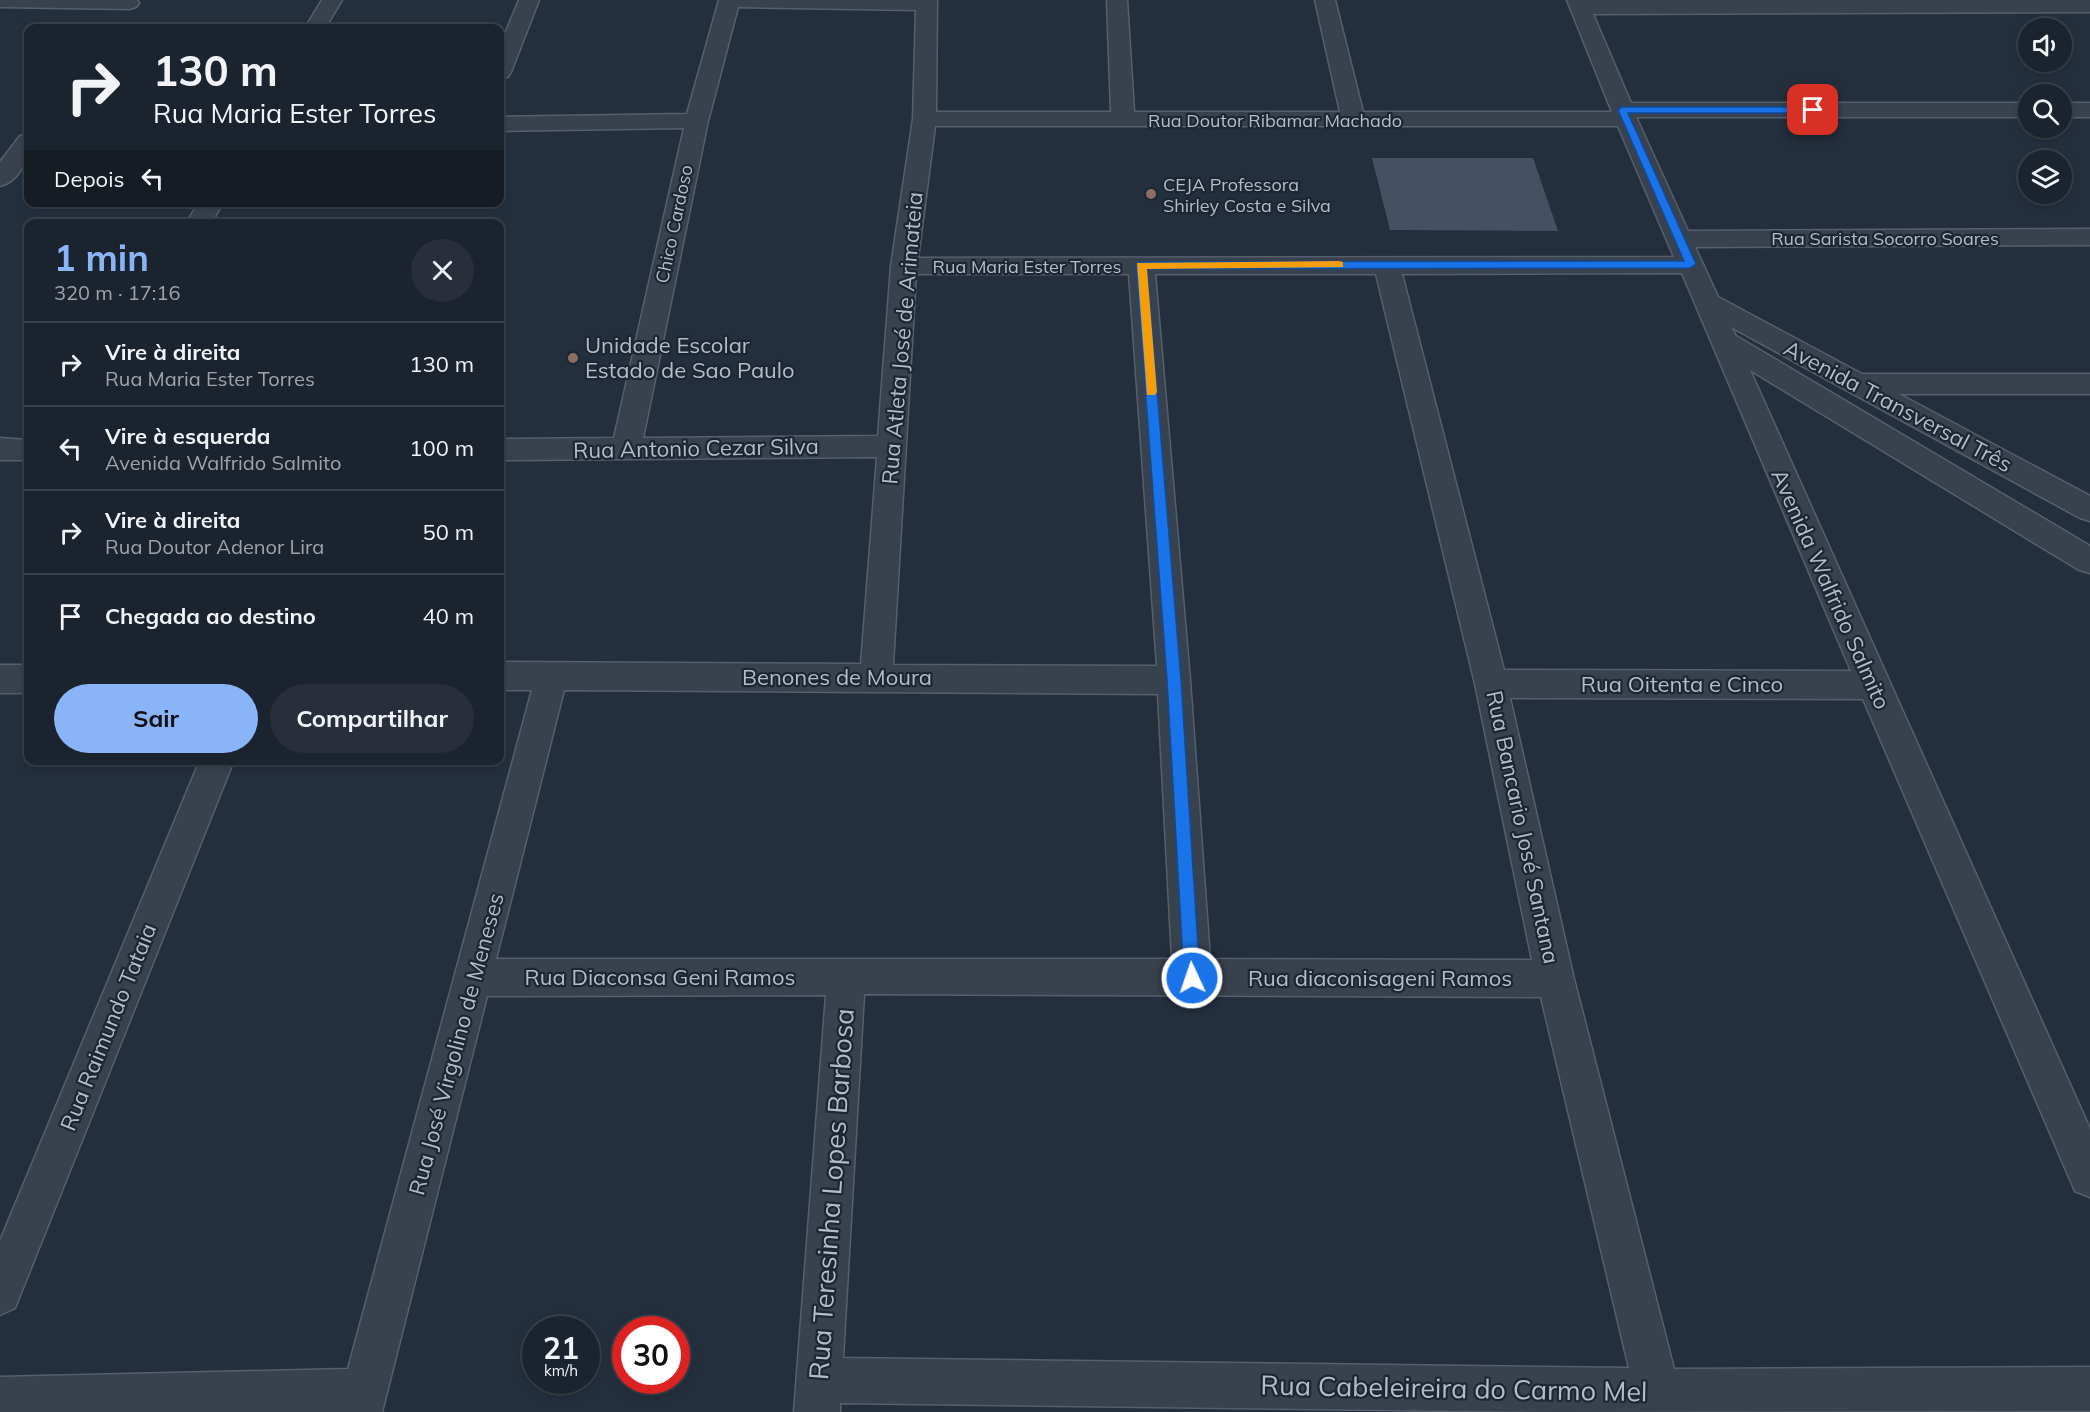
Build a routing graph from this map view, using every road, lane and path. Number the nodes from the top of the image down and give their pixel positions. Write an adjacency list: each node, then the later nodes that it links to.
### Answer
1 (332, 0): 11 (street)
2 (530, 0): 12 (street)
3 (1117, 0): 19 (street)
4 (1325, 0): 18 (street)
5 (729, 1): 7 (street); 20 (street, Chico Cardoso)
6 (0, 2): 10 (street)
7 (926, 2): 17 (street, Rua Atleta José de Arimateia)
8 (1579, 4): 9 (street); 16 (street, Avenida Walfrido Salmito)
9 (2090, 6)
10 (125, 8)
11 (317, 24)
12 (504, 62)
13 (2018, 110): 16 (street, Rua Doutor Ribamar Machado)
14 (2072, 110): 15 (street)
15 (2090, 110)
16 (1624, 114): 18 (street, Rua Doutor Ribamar Machado); 25 (street, Avenida Walfrido Salmito)
17 (924, 119): 19 (street, Rua Doutor Ribamar Machado); 28 (street, Rua Atleta José de Arimateia)
18 (1353, 119): 19 (street, Rua Doutor Ribamar Machado)
19 (1123, 120)
20 (697, 121): 21 (street); 37 (street, Chico Cardoso)
21 (504, 124)
22 (24, 146): 23 (street)
23 (0, 178)
24 (2090, 237): 25 (street, Rua Sarista Socorro Soares)
25 (1685, 252): 27 (street, Rua Maria Ester Torres); 29 (street, Avenida Walfrido Salmito)
26 (1141, 265): 27 (street, Rua Maria Ester Torres); 28 (street, Rua Maria Ester Torres); 45 (street)
27 (1387, 265): 46 (street, Rua Bancario José Santana)
28 (904, 266): 33 (street, Rua Atleta José de Arimateia)
29 (1707, 302): 30 (street, Avenida Walfrido Salmito); 31 (street, Avenida Transversal Três)
30 (1725, 342): 39 (street, Avenida Transversal Três); 47 (street, Avenida Walfrido Salmito)
31 (1857, 384): 32 (street); 38 (street, Avenida Transversal Três)
32 (2090, 384)
33 (893, 446): 37 (street, Rua Antonio Cezar Silva); 42 (street, Rua Atleta José de Arimateia)
34 (0, 449): 35 (street)
35 (24, 450)
36 (504, 450): 37 (street, Rua Antonio Cezar Silva)
37 (626, 450)
38 (2090, 510)
39 (2090, 561)
40 (552, 675): 41 (street, Benones de Moura); 42 (street, Benones de Moura); 50 (street, Rua José Virgolino de Meneses)
41 (504, 676)
42 (876, 677): 45 (street, Benones de Moura)
43 (0, 679): 44 (street)
44 (24, 679)
45 (1174, 680): 51 (street)
46 (1491, 684): 47 (street, Rua Oitenta e Cinco); 52 (street, Rua Bancario José Santana)
47 (1873, 685): 53 (street, Avenida Walfrido Salmito)
48 (215, 765): 54 (street, Rua Raimundo Tataia)
49 (846, 975): 50 (street, Rua Diaconsa Geni Ramos); 51 (street, Rua diaconisageni Ramos); 57 (street, Rua Teresinha Lopes Barbosa)
50 (474, 978): 59 (street, Rua José Virgolino de Meneses)
51 (1192, 978): 52 (street, Rua diaconisageni Ramos)
52 (1555, 979): 56 (street, Rua Bancario José Santana)
53 (2090, 1176)
54 (0, 1293)
55 (2090, 1389): 56 (street, Rua Cabeleireira do Carmo Mel)
56 (1657, 1390): 57 (street, Rua Cabeleireira do Carmo Mel)
57 (818, 1396)
58 (0, 1399): 59 (street)
59 (361, 1401)

